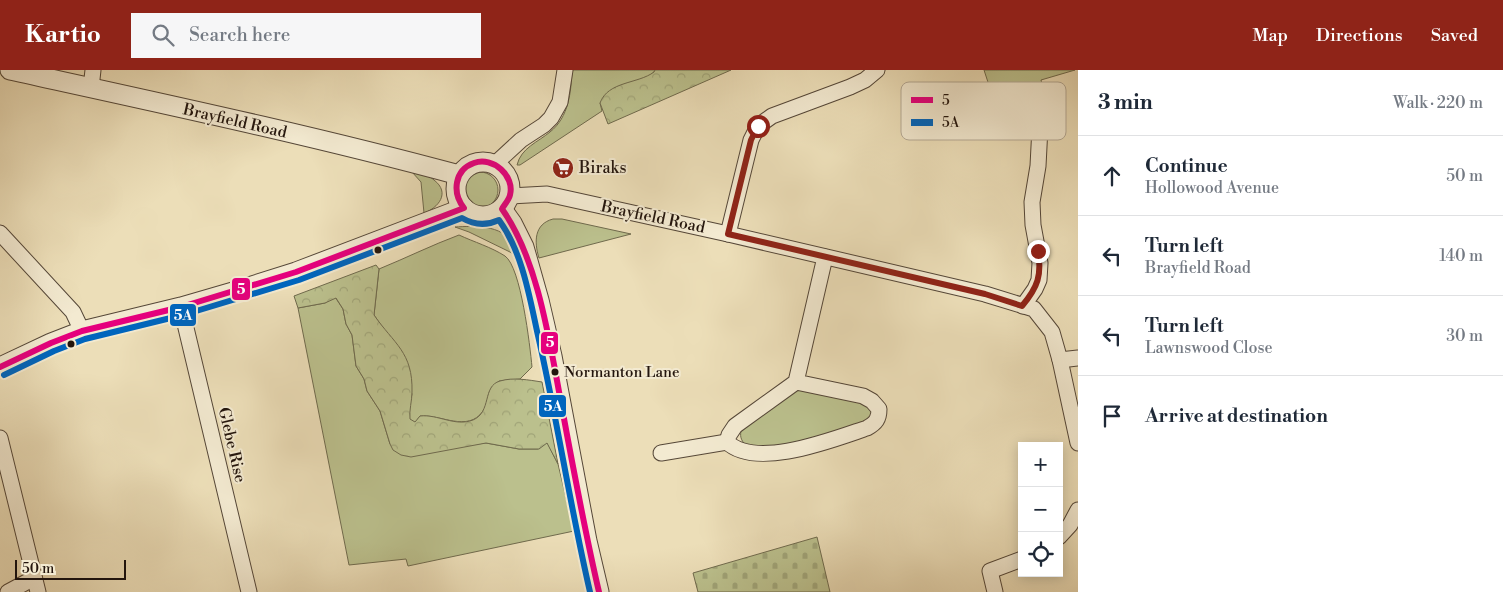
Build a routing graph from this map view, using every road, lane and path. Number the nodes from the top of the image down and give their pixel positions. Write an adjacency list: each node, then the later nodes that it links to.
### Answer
1 (10, 70): 4 (street, Brayfield Road)
2 (566, 70): 6 (street)
3 (877, 70): 11 (street)
4 (92, 79): 7 (street, Brayfield Road)
5 (1039, 140): 13 (street)
6 (495, 164): 7 (street); 8 (street)
7 (459, 175): 9 (street)
8 (506, 203): 9 (street); 11 (street, Brayfield Road); 30 (street)
9 (464, 208): 14 (street)
10 (0, 233): 15 (street)
11 (728, 234): 12 (street, Brayfield Road)
12 (825, 257): 13 (street, Brayfield Road); 19 (street)
13 (1022, 306): 17 (street, Brayfield Road)
14 (181, 307): 15 (street); 29 (street, Glebe Rise)
15 (82, 331): 18 (street)
16 (1078, 358): 17 (street)
17 (1060, 360): 22 (street, Brayfield Road)
18 (0, 367)
19 (796, 382): 21 (street); 21 (street)
20 (0, 438): 27 (street)
21 (727, 442): 23 (street)
22 (1078, 443)
23 (661, 453)
24 (1078, 510): 25 (street)
25 (1063, 533)
26 (1018, 560): 31 (street)
27 (36, 585): 28 (street)
28 (8, 592)
29 (249, 592)
30 (599, 592)
31 (996, 592)

